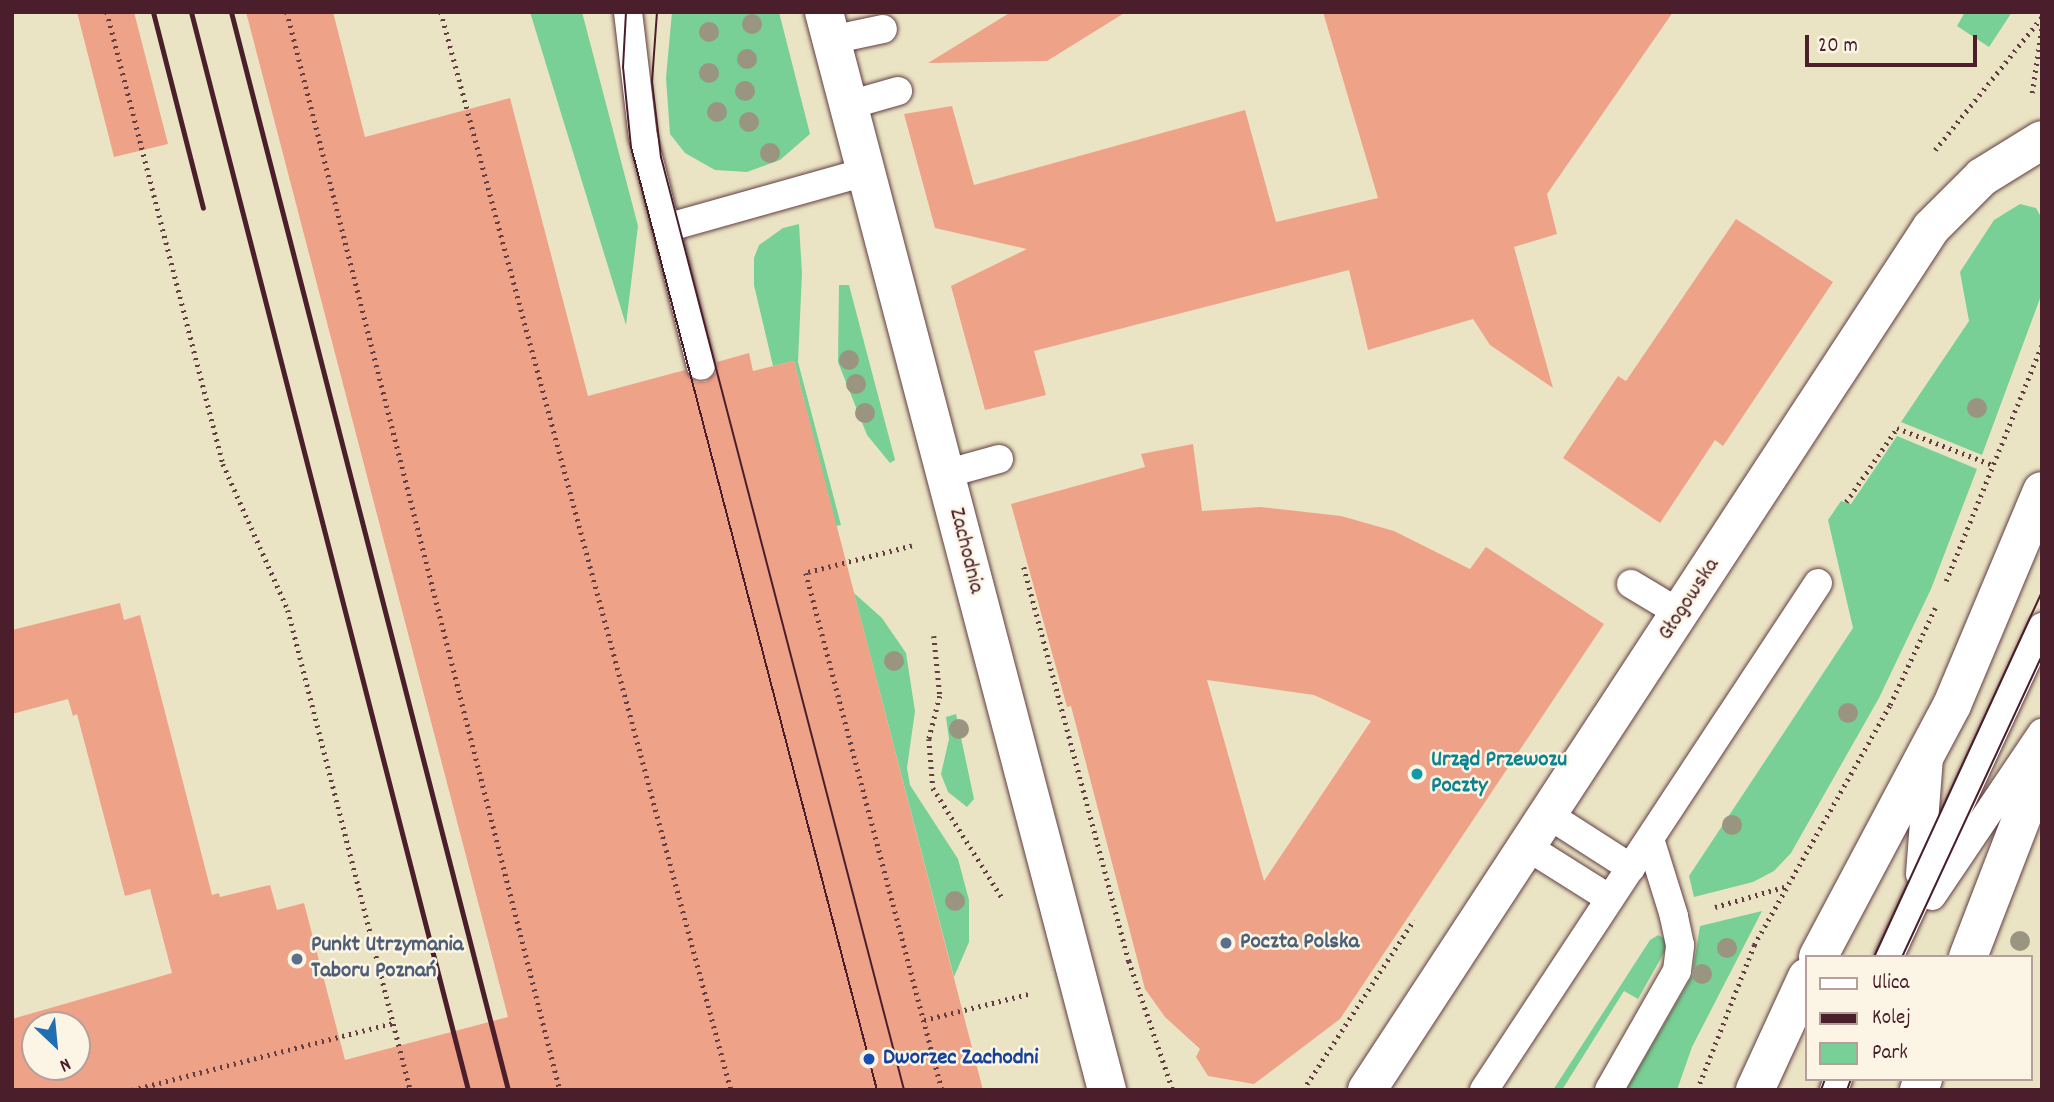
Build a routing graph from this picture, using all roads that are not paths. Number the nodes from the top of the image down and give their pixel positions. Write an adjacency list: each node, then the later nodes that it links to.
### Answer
1 (628, 12): 8 (lane)
2 (827, 26): 3 (lane); 5 (street, Zachodnia)
3 (883, 29)
4 (898, 91): 5 (lane)
5 (849, 105): 7 (street, Zachodnia)
6 (2042, 140): 15 (street, Głogowska)
7 (865, 172): 8 (lane); 11 (street, Zachodnia)
8 (666, 228): 9 (lane)
9 (701, 366)
10 (999, 459): 11 (lane)
11 (945, 474): 31 (street, Zachodnia)
12 (2042, 491): 18 (street)
13 (1818, 583): 21 (lane)
14 (1631, 584): 15 (lane)
15 (1681, 614): 20 (street, Głogowska)
16 (2042, 627): 24 (lane)
17 (2042, 733): 28 (lane)
18 (1930, 748): 24 (lane); 26 (street)
19 (2042, 765): 29 (street)
20 (1547, 814): 22 (street, Głogowska); 23 (lane)
21 (1650, 839): 23 (lane); 34 (lane)
22 (1526, 846): 25 (lane); 32 (street, Głogowska)
23 (1631, 869): 25 (lane)
24 (1918, 895): 27 (lane)
25 (1610, 899): 33 (lane)
26 (1819, 955)
27 (1891, 955)
28 (1891, 955)
29 (1969, 955)
30 (1806, 979): 35 (street)
31 (1107, 1090)
32 (1367, 1090)
33 (1484, 1090)
34 (1609, 1090)
35 (1755, 1090)

